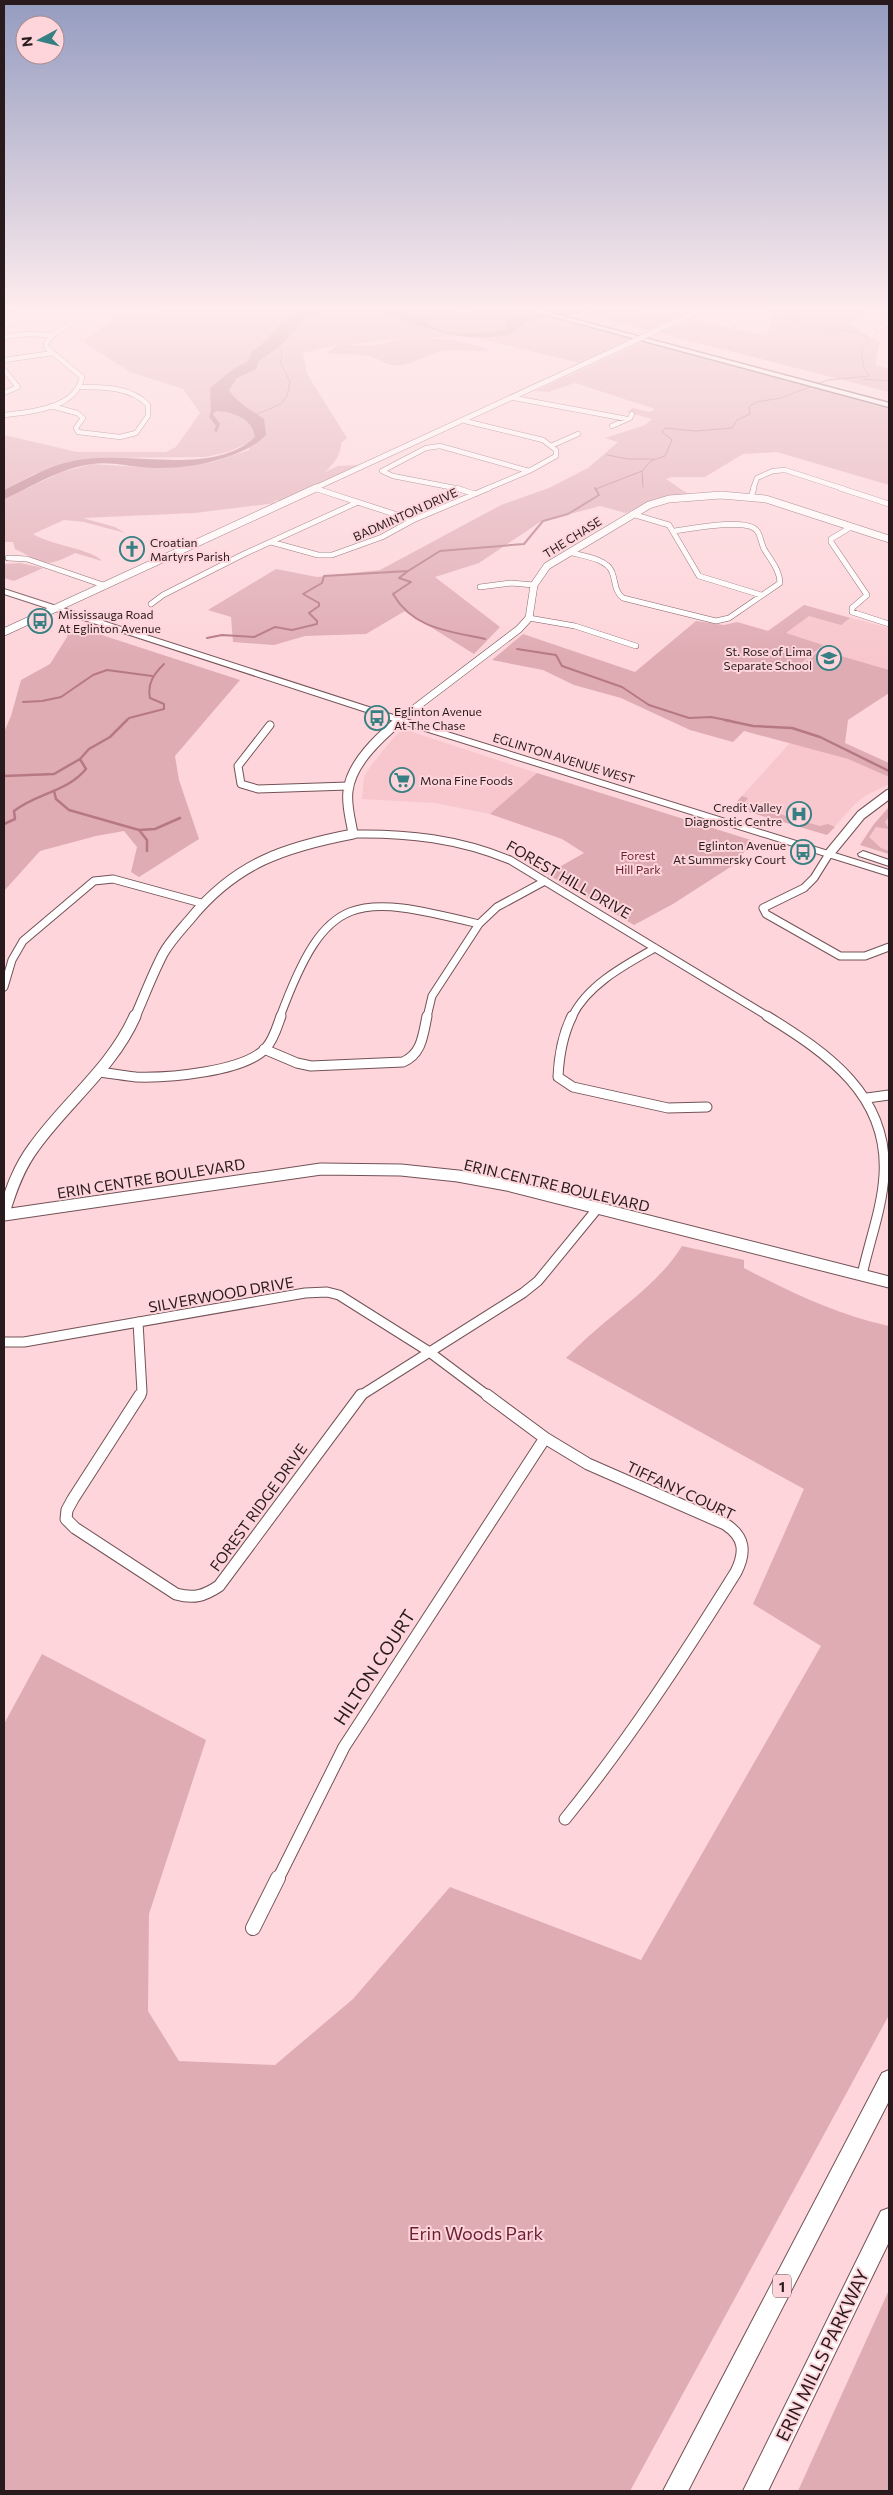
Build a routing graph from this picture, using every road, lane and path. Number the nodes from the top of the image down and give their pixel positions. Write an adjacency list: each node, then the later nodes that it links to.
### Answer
1 (79, 423): 2 (street)
2 (143, 423)
3 (460, 423): 10 (street)
4 (475, 423): 8 (street)
5 (618, 423): 6 (street)
6 (612, 426)
7 (578, 434): 8 (street)
8 (554, 445): 9 (street, BADMINTON DRIVE)
9 (529, 471): 11 (street, BADMINTON DRIVE); 11 (street)
10 (316, 489): 13 (street); 25 (street)
11 (475, 494): 16 (street, BADMINTON DRIVE)
12 (751, 497): 14 (street); 15 (street, THE CHASE); 17 (street, THE CHASE)
13 (356, 503): 16 (street); 20 (street)
14 (889, 504)
15 (632, 514): 18 (street); 21 (street, THE CHASE)
16 (413, 520): 20 (street, BADMINTON DRIVE)
17 (851, 527): 19 (street, THE CHASE); 33 (street)
18 (674, 531): 28 (street); 28 (street)
19 (889, 540)
20 (271, 542): 30 (street)
21 (569, 552): 24 (street, THE CHASE); 28 (street)
22 (8, 558): 25 (street)
23 (4, 583): 29 (main road, EGLINTON AVENUE WEST)
24 (534, 585): 26 (street); 32 (street, THE CHASE)
25 (106, 586): 29 (street)
26 (480, 586)
27 (4, 591): 31 (main road, EGLINTON AVENUE WEST)
28 (761, 596)
29 (67, 604): 31 (street); 36 (main road, EGLINTON AVENUE WEST)
30 (151, 604)
31 (55, 609): 34 (street); 36 (main road, EGLINTON AVENUE WEST)
32 (529, 618): 35 (street); 36 (street)
33 (889, 624)
34 (4, 632)
35 (636, 646)
36 (404, 717): 38 (street); 41 (main road, EGLINTON AVENUE WEST)
37 (270, 725): 38 (street)
38 (348, 786): 40 (street)
39 (889, 794): 41 (street)
40 (353, 834): 44 (street, FOREST HILL DRIVE); 45 (street, FOREST HILL DRIVE)
41 (833, 850): 42 (main road, EGLINTON AVENUE WEST); 43 (main road, EGLINTON AVENUE WEST); 48 (street)
42 (889, 863)
43 (889, 873)
44 (545, 880): 46 (street); 47 (street, FOREST HILL DRIVE)
45 (201, 903): 49 (street); 51 (street, FOREST HILL DRIVE)
46 (478, 924): 50 (street); 50 (street)
47 (655, 948): 53 (street, FOREST HILL DRIVE); 54 (street)
48 (889, 948)
49 (4, 987)
50 (264, 1049): 51 (street)
51 (98, 1072): 56 (street, FOREST HILL DRIVE)
52 (889, 1095): 53 (street)
53 (867, 1098): 57 (street, FOREST HILL DRIVE)
54 (707, 1107)
55 (597, 1209): 56 (street, ERIN CENTRE BOULEVARD); 57 (street, ERIN CENTRE BOULEVARD); 61 (street, FOREST RIDGE DRIVE)
56 (4, 1214)
57 (862, 1275): 58 (street, ERIN CENTRE BOULEVARD)
58 (889, 1282)
59 (138, 1322): 60 (street, SILVERWOOD DRIVE); 61 (street, SILVERWOOD DRIVE); 61 (street, FOREST RIDGE DRIVE)
60 (4, 1342)
61 (428, 1351): 62 (street, TIFFANY COURT)
62 (545, 1438): 63 (street, TIFFANY COURT); 64 (street, HILTON COURT)
63 (565, 1819)
64 (253, 1928)
65 (889, 2080): 67 (main road, 1)
66 (889, 2219): 68 (main road, ERIN MILLS PARKWAY)
67 (675, 2491)
68 (755, 2491)

